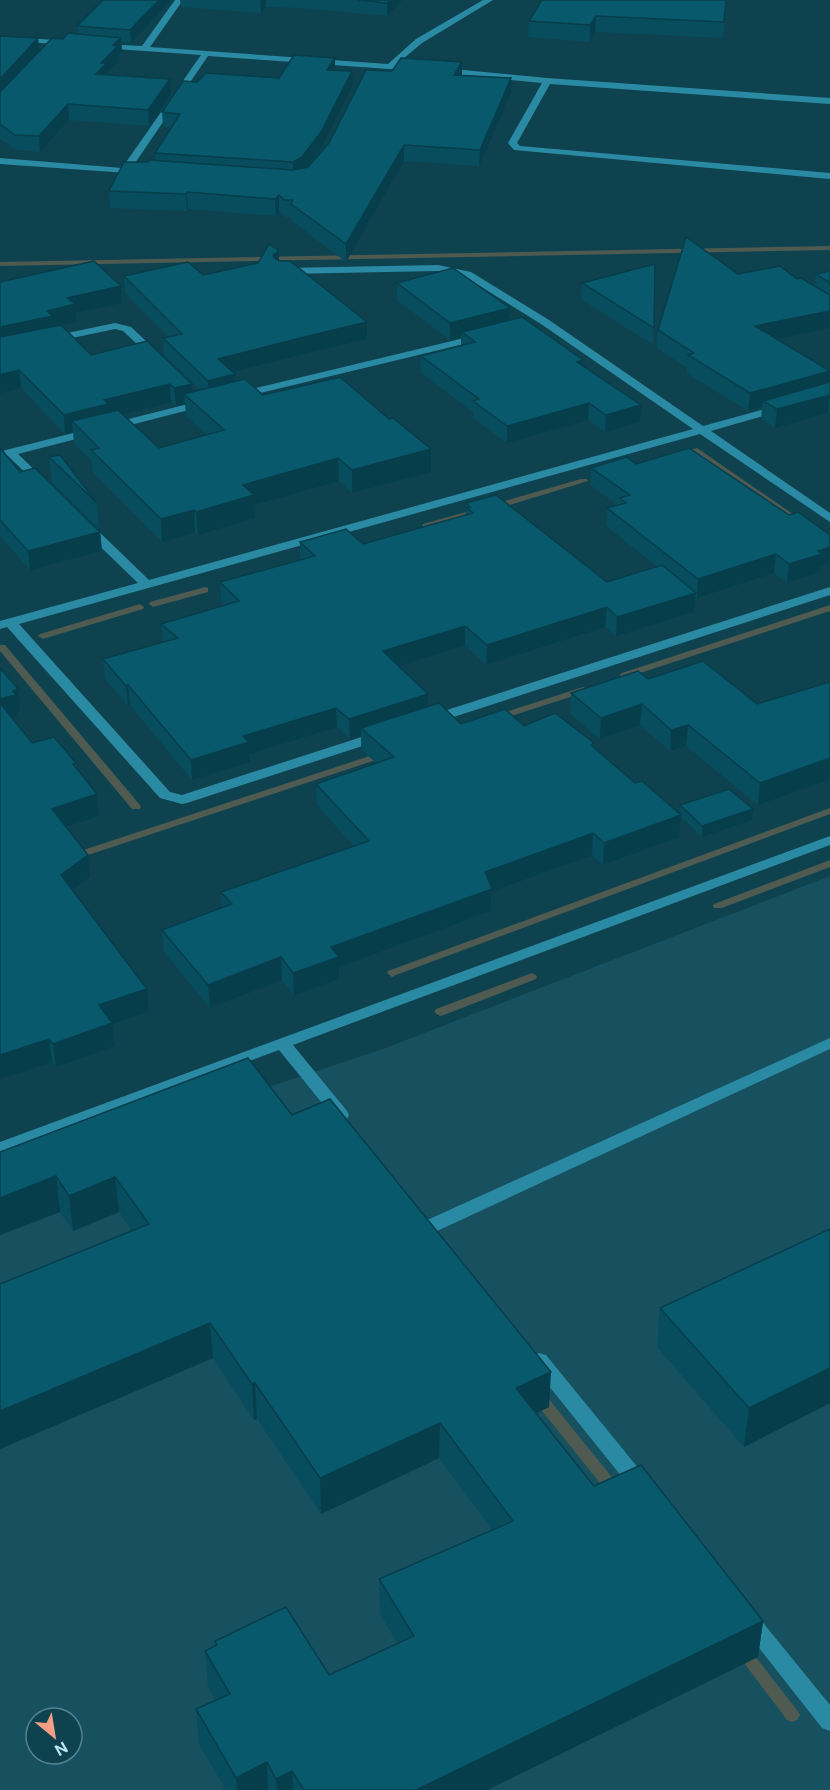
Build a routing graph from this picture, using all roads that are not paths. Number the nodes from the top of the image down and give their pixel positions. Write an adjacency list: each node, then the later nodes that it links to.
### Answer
1 (179, 0): 7 (street)
2 (489, 0): 11 (street)
3 (0, 38): 4 (street)
4 (56, 42): 5 (street); 8 (street)
5 (78, 44)
6 (89, 45): 7 (street)
7 (144, 50): 9 (street)
8 (48, 51)
9 (207, 52): 10 (street); 18 (street)
10 (369, 64): 11 (street); 14 (street)
11 (390, 66): 12 (street)
12 (424, 69)
13 (435, 70): 15 (street)
14 (364, 75)
15 (547, 81): 16 (street); 20 (street)
16 (830, 100)
17 (0, 161): 18 (street)
18 (124, 171): 19 (street)
19 (147, 172)
20 (830, 176)
21 (281, 272): 22 (street)
22 (545, 322): 23 (street); 28 (street)
23 (523, 327)
24 (489, 335): 29 (street)
25 (46, 340): 26 (street)
26 (162, 362)
27 (787, 406): 28 (street)
28 (702, 430): 32 (street); 33 (street)
29 (5, 453): 30 (street)
30 (52, 493)
31 (78, 518): 33 (street)
32 (830, 518)
33 (146, 584): 35 (street)
34 (830, 591): 36 (street)
35 (5, 624): 37 (street)
36 (421, 723)
37 (398, 730)
38 (830, 840): 39 (street)
39 (282, 1043): 41 (street); 42 (street)
40 (830, 1043): 44 (street)
41 (349, 1125)
42 (0, 1148)
43 (416, 1208): 44 (street)
44 (431, 1226): 45 (street)
45 (446, 1245)
46 (529, 1348): 47 (street)
47 (649, 1497)
48 (740, 1609): 49 (street)
49 (830, 1721)

